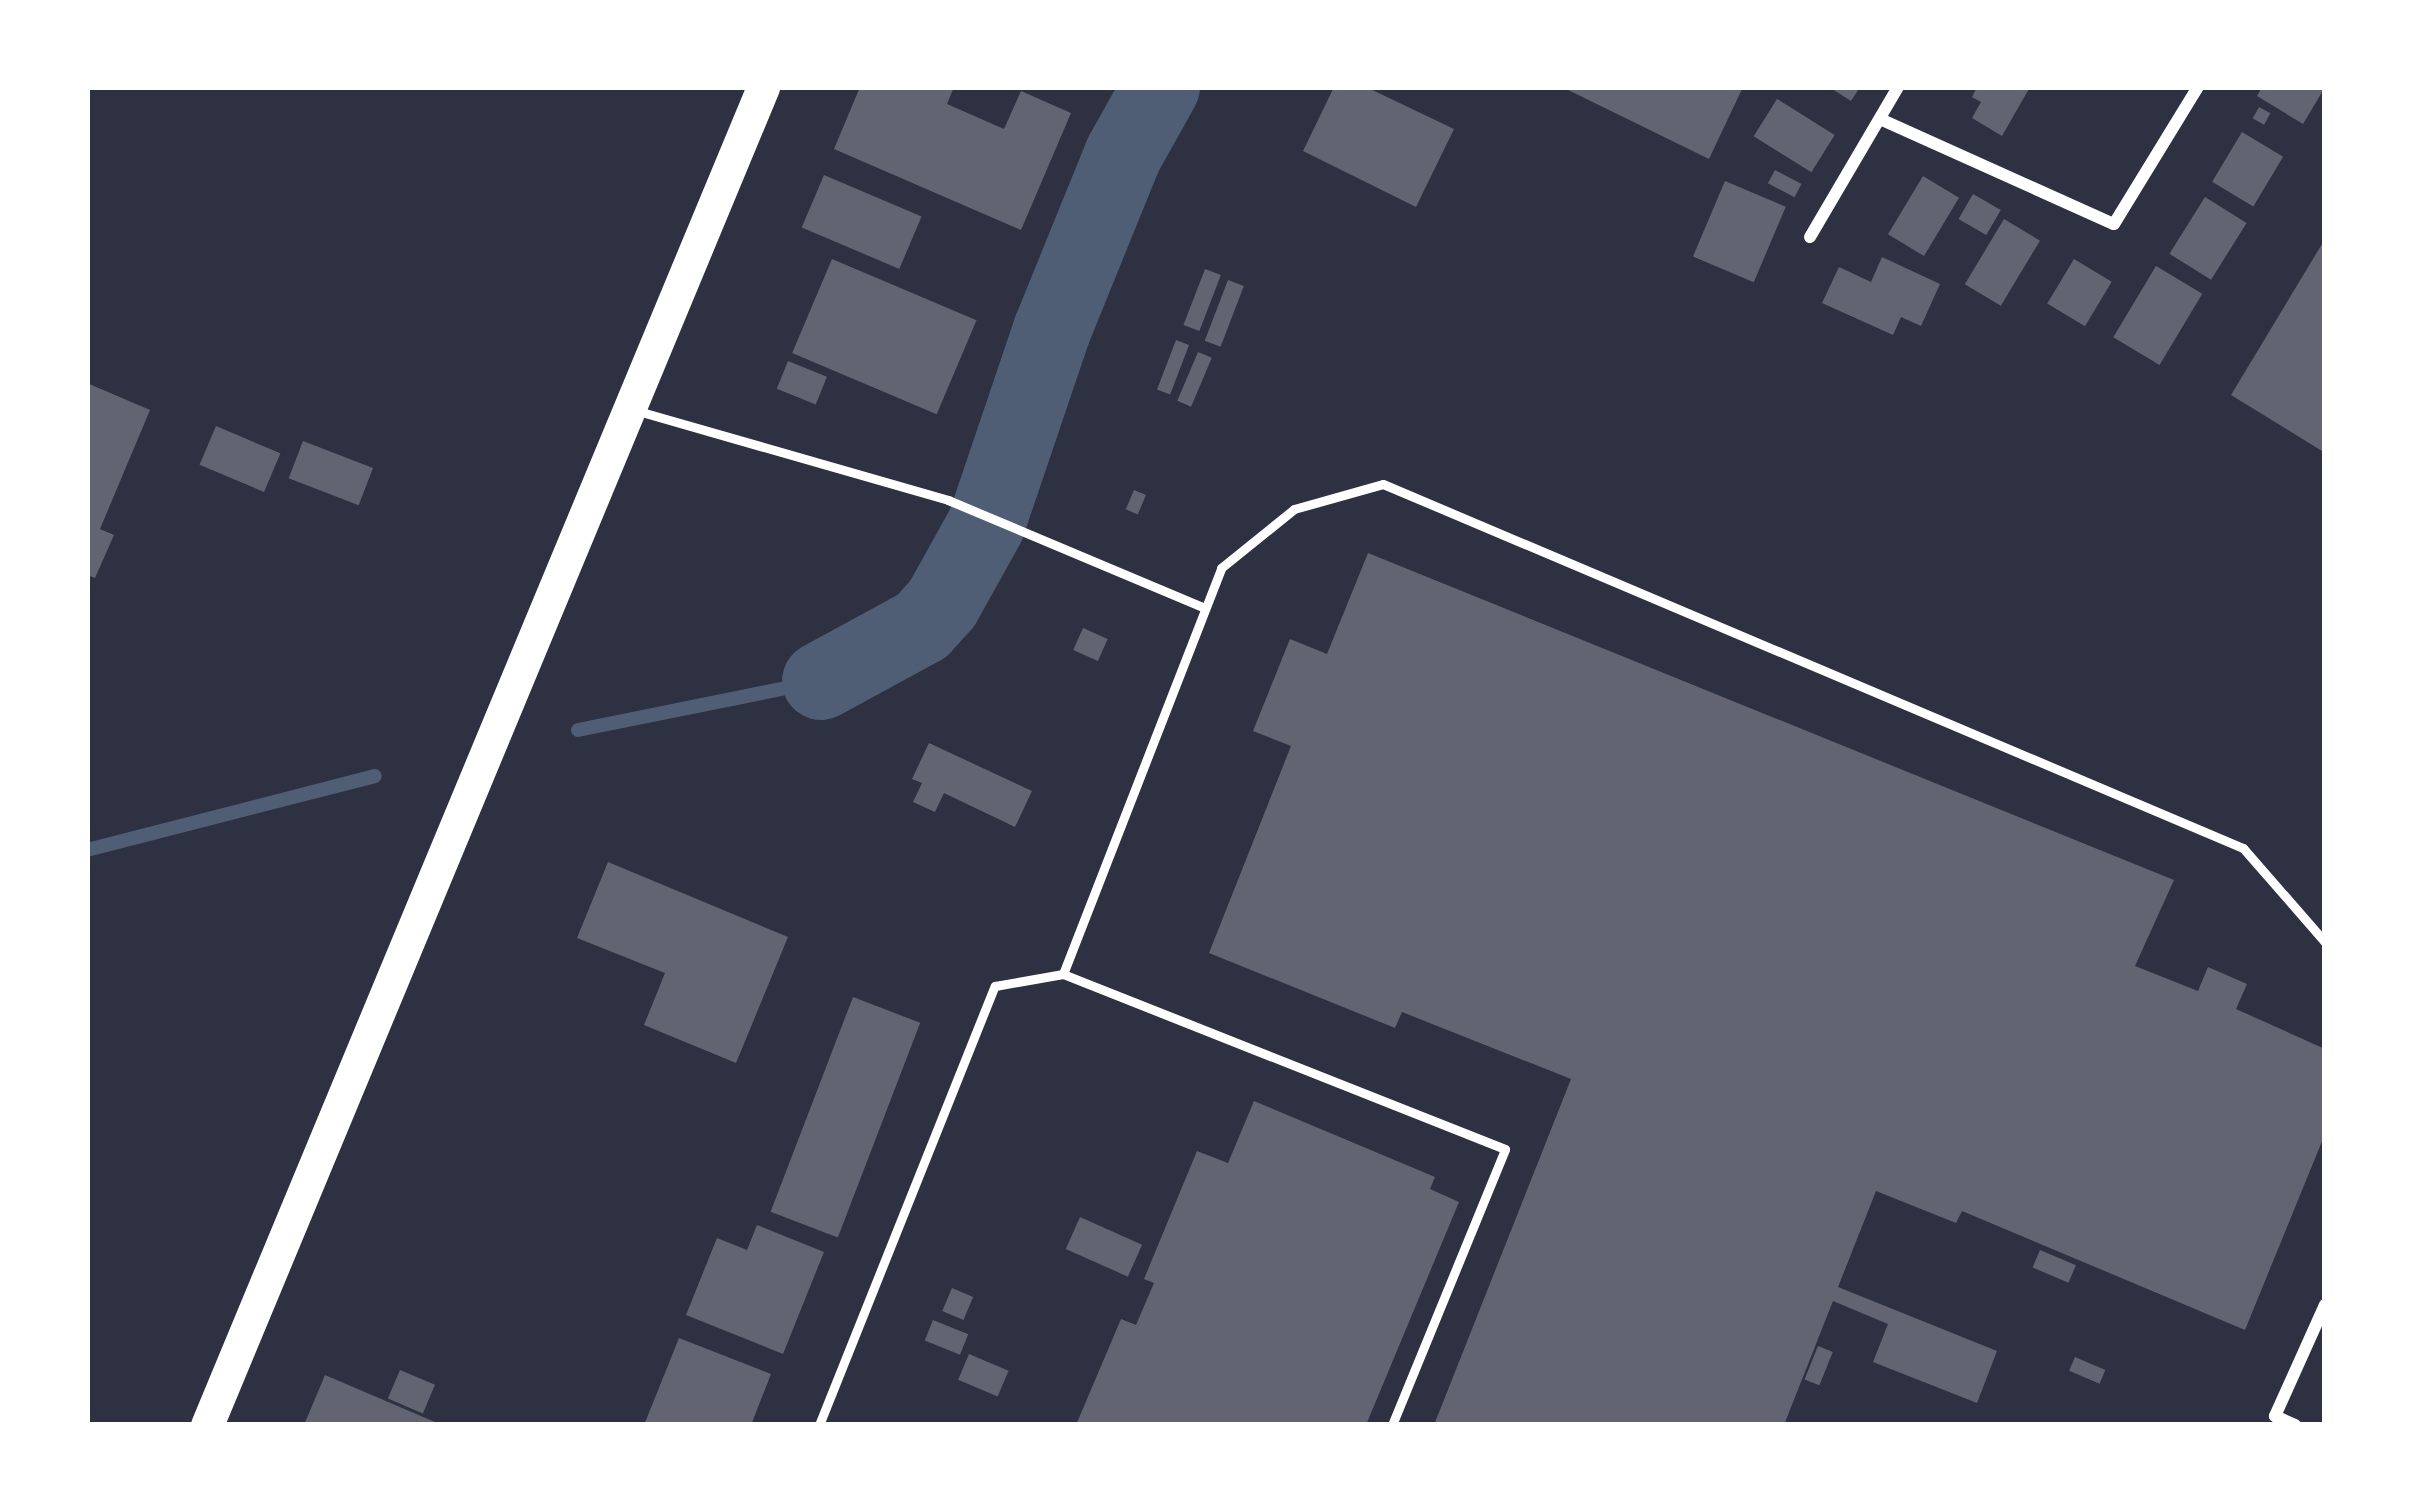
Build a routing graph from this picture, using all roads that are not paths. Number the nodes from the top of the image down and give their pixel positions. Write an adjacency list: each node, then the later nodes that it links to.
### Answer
1 (763, 87): 6 (highway)
2 (1898, 87): 4 (street)
3 (2198, 87): 4 (street)
4 (1880, 119): 5 (street)
5 (1810, 237)
6 (632, 410): 7 (lane); 11 (highway)
7 (1205, 608): 8 (lane); 9 (lane)
8 (2325, 942)
9 (1064, 974): 12 (lane); 13 (lane)
10 (2325, 1305): 14 (street)
11 (207, 1425)
12 (819, 1425)
13 (1392, 1425)
14 (2296, 1425)

